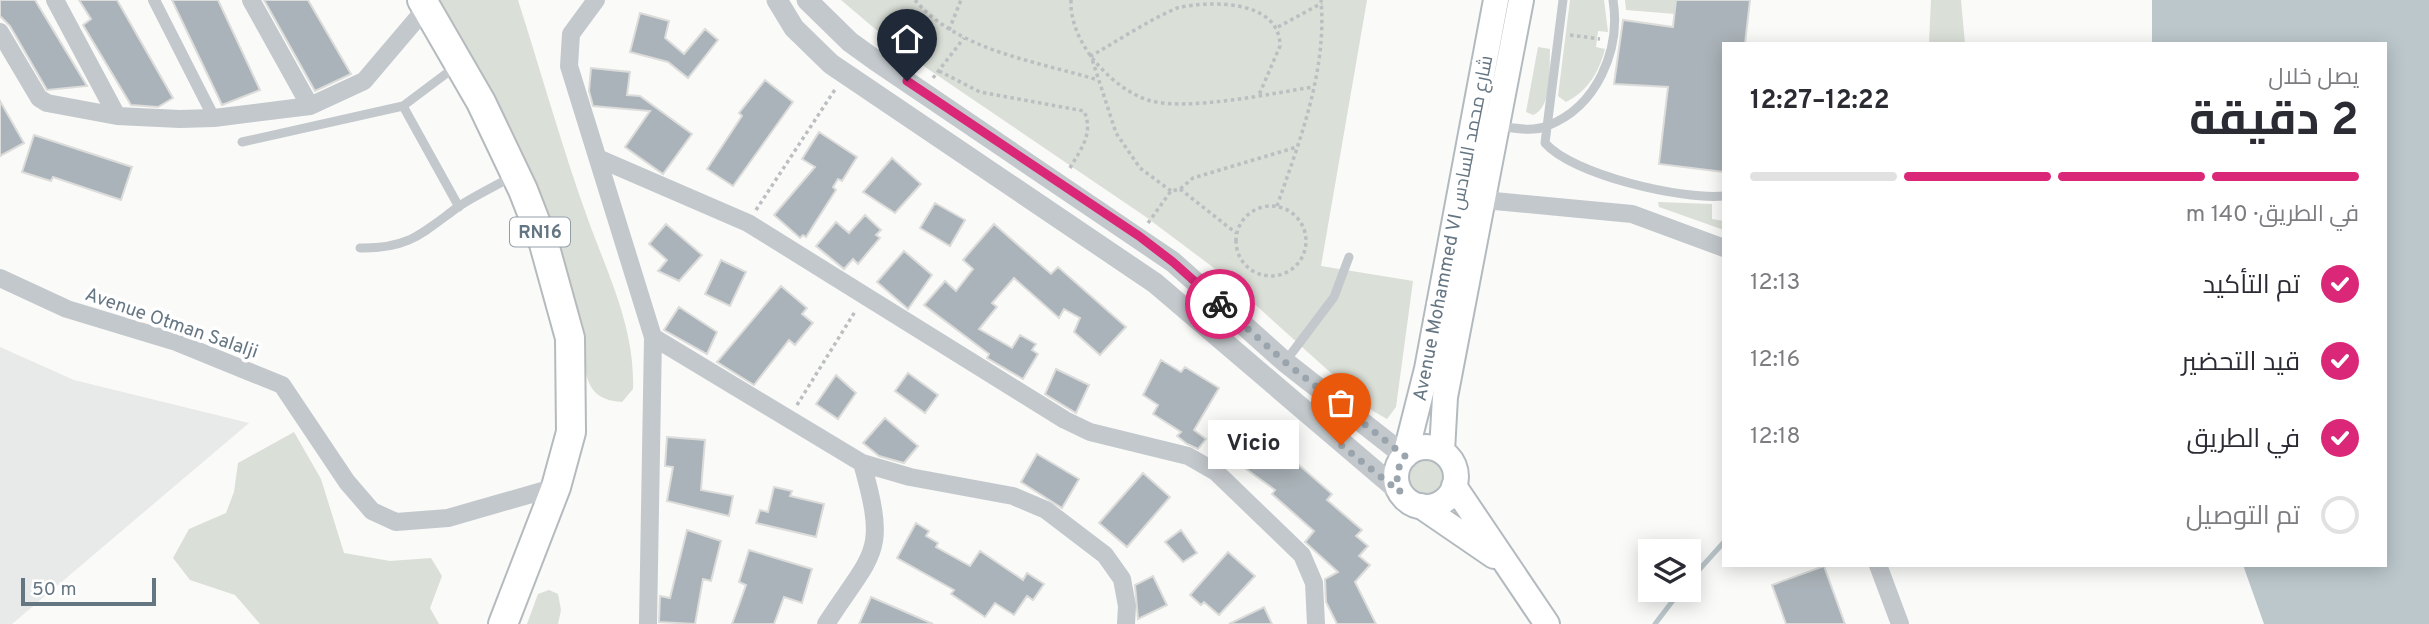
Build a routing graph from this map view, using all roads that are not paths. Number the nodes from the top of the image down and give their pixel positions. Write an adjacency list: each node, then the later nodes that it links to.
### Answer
1 (55, 0): 16 (street)
2 (154, 0): 17 (street)
3 (251, 0): 14 (street)
4 (596, 0): 21 (street)
5 (777, 0): 37 (street)
6 (807, 0): 31 (street)
7 (1496, 0): 33 (main road, Avenue Mohammed VI شارع محمد السادس)
8 (1521, 0): 18 (main road, Avenue Mohammed VI شارع محمد السادس)
9 (1563, 0): 19 (lane)
10 (1613, 0): 19 (lane)
11 (424, 4): 13 (main road, RN16); 14 (street)
12 (0, 32): 16 (street)
13 (459, 64): 15 (lane); 22 (main road, RN16)
14 (310, 106): 17 (street)
15 (403, 106): 20 (lane); 25 (lane)
16 (117, 116): 17 (street)
17 (214, 118)
18 (1497, 125): 19 (lane); 24 (main road, Avenue Mohammed VI شارع محمد السادس)
19 (1545, 127): 23 (lane)
20 (242, 142)
21 (600, 159): 30 (street); 45 (street)
22 (516, 175): 25 (lane); 36 (main road, RN16)
23 (1722, 196)
24 (1483, 200): 26 (street); 32 (main road, Avenue Mohammed VI شارع محمد السادس)
25 (459, 207): 27 (lane)
26 (1722, 246)
27 (360, 248)
28 (1349, 257): 31 (lane)
29 (0, 278): 36 (street, Avenue Otman Salalji)
30 (653, 337): 34 (street); 42 (street)
31 (1285, 362): 33 (street)
32 (1442, 452): 33 (main road); 35 (main road)
33 (1405, 456): 37 (main road)
34 (862, 463): 43 (street); 44 (street)
35 (1454, 486): 38 (main road); 39 (main road)
36 (556, 487): 41 (main road, RN16)
37 (1400, 492): 38 (main road)
38 (1421, 506): 39 (main road)
39 (1506, 565): 46 (main road)
40 (1879, 567): 47 (street)
41 (503, 624)
42 (648, 624)
43 (826, 624)
44 (1126, 624)
45 (1317, 624)
46 (1547, 624)
47 (1900, 624)

